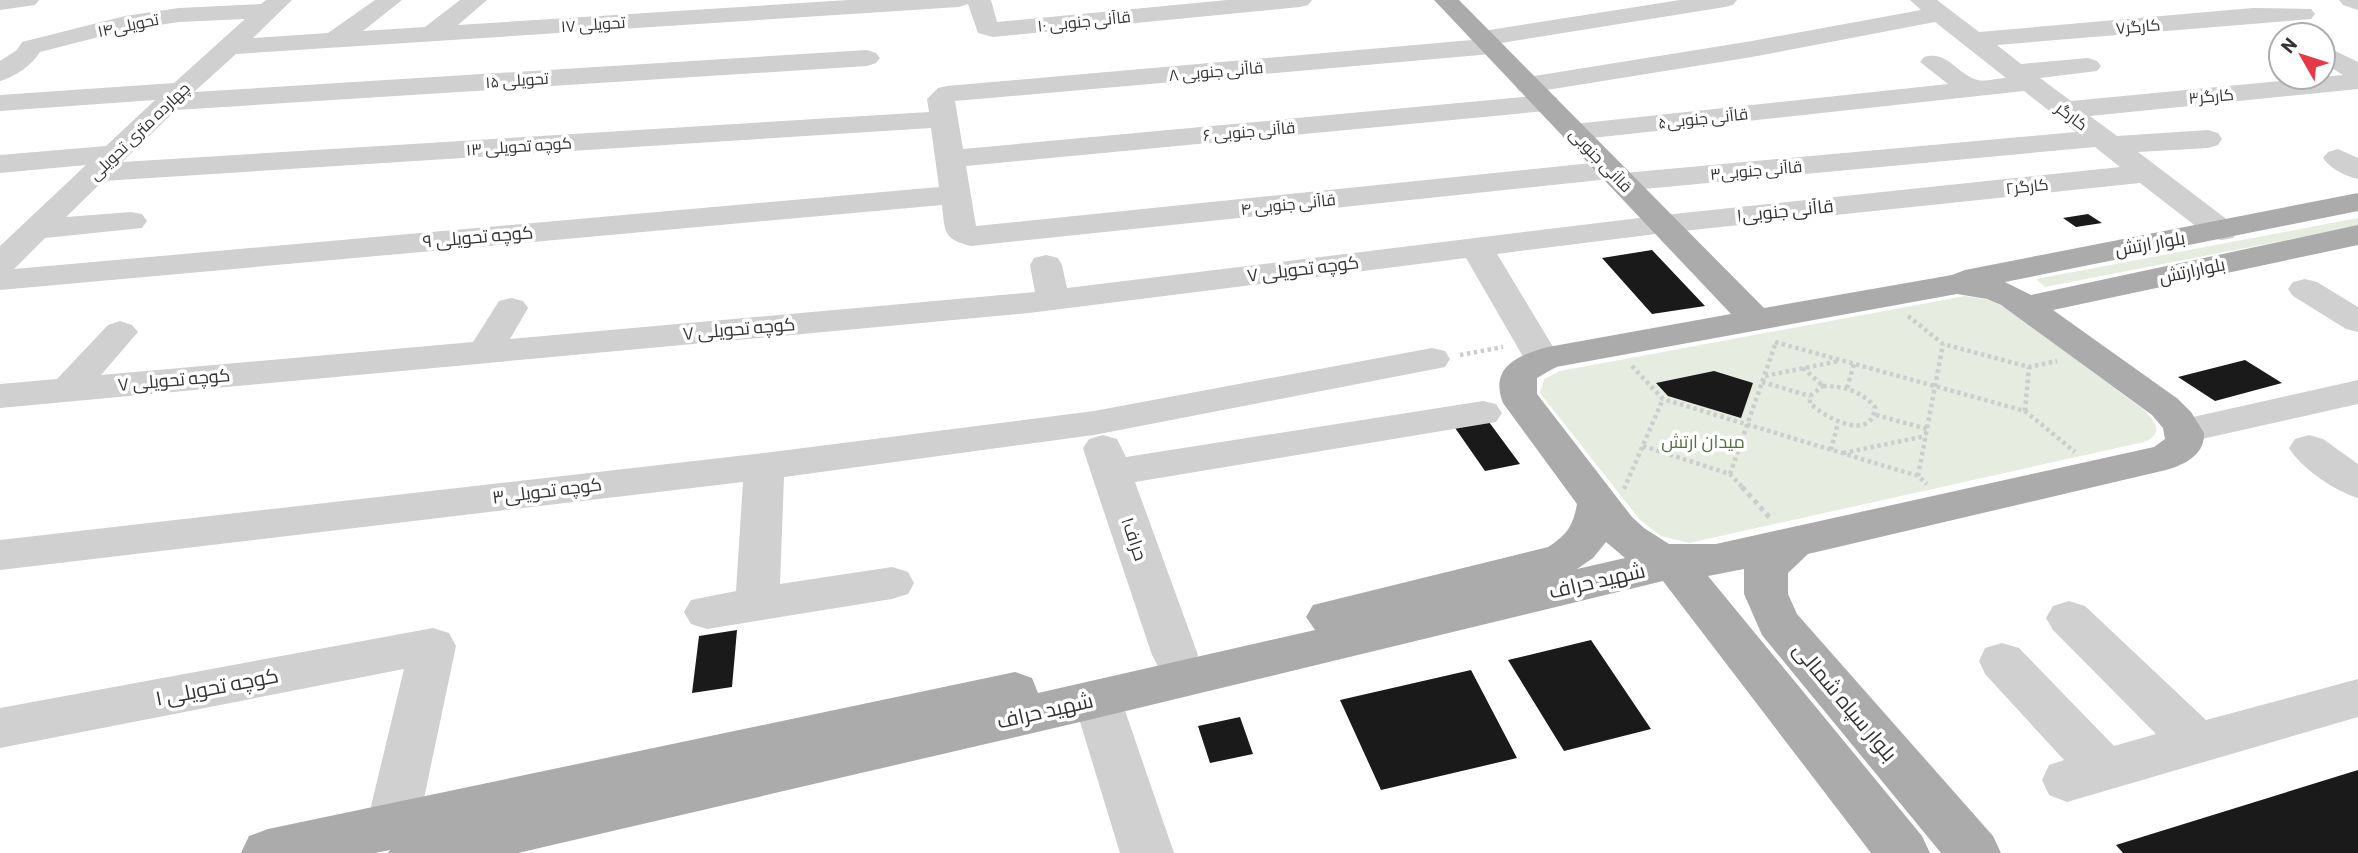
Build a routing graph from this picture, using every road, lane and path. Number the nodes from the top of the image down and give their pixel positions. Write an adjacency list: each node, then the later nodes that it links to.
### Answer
1 (27, 0): 12 (street)
2 (135, 0): 21 (street)
3 (390, 0): 25 (street)
4 (475, 0): 24 (street)
5 (564, 0): 23 (street)
6 (959, 0): 17 (street, تحویلی ۱۷)
7 (979, 0): 8 (street, قاآنی جنوبی ۱۰)
8 (1300, 0)
9 (1446, 0): 27 (main road, قاآنی جنوبی)
10 (2351, 0): 13 (street)
11 (1713, 2): 27 (street, قاآنی جنوبی ۸)
12 (0, 3)
13 (2358, 3)
14 (274, 5): 15 (street, تحویلی۱۴); 28 (street, چهارده متری تحویلی)
15 (234, 6): 21 (street, تحویلی۱۴)
16 (800, 6): 17 (street, تحویلی ۱۷); 23 (street, تحویلی ۱۷)
17 (883, 6): 38 (street, تحویلی ۱۵)
18 (1931, 7): 26 (street, کارگر); 37 (street, قاآنی جنوبی ۶)
19 (2303, 14): 20 (street, کارگر۷)
20 (2253, 15): 22 (street); 26 (street, کارگر۷)
21 (125, 23): 32 (street, تحویلی۱۴)
22 (2267, 23)
23 (531, 28): 24 (street, تحویلی ۱۷)
24 (431, 34): 25 (street, تحویلی ۱۷)
25 (334, 40): 28 (street, تحویلی ۱۷)
26 (1974, 40): 34 (street, کارگر)
27 (1487, 42): 37 (main road, قاآنی جنوبی); 40 (street, قاآنی جنوبی ۸)
28 (227, 47): 38 (street, چهارده متری تحویلی)
29 (2337, 61): 33 (street)
30 (1933, 62): 36 (street)
31 (2088, 66): 34 (street, قاآنی جنوبی۵)
32 (2, 72)
33 (2358, 72)
34 (2022, 78): 36 (street, قاآنی جنوبی۵); 41 (street, کارگر)
35 (2358, 81): 41 (street, کارگر۳)
36 (1973, 89): 42 (street, قاآنی جنوبی۵)
37 (1537, 94): 42 (main road, قاآنی جنوبی); 45 (street, قاآنی جنوبی ۶)
38 (174, 96): 39 (street, تحویلی ۱۵); 47 (street, چهارده متری تحویلی)
39 (0, 103)
40 (943, 108): 45 (street); 47 (street, کوچه تحویلی ۱۳)
41 (2064, 110): 44 (street, کارگر)
42 (1574, 132): 49 (main road, قاآنی جنوبی)
43 (2208, 139): 44 (street, قاآنی جنوبی۳)
44 (2106, 142): 48 (street, کارگر); 49 (street, قاآنی جنوبی۳)
45 (951, 159): 50 (street)
46 (0, 164): 47 (street, کوچه تحویلی ۱۳)
47 (104, 164): 55 (street, چهارده متری تحویلی)
48 (2147, 173): 51 (street, کارگر۲); 57 (street, کارگر)
49 (1617, 176): 50 (street, قاآنی جنوبی ۴); 54 (main road, قاآنی جنوبی)
50 (957, 195): 62 (street, کوچه تحویلی ۹)
51 (1907, 198): 54 (street, قاآنی جنوبی۱)
52 (2358, 202): 57 (main road, بلوار ارتش)
53 (131, 221): 55 (street)
54 (1664, 224): 59 (street, قاآنی جنوبی۱); 69 (main road, قاآنی جنوبی)
55 (39, 227): 56 (street); 60 (street, چهارده متری تحویلی)
56 (0, 229)
57 (2222, 231): 63 (main road, بلوار ارتش)
58 (2358, 235): 67 (main road, بلوارارتش)
59 (1476, 247): 66 (street, کوچه تحویلی ۷); 77 (street)
60 (0, 264)
61 (1046, 265): 66 (street)
62 (0, 281)
63 (1942, 285): 65 (main road); 67 (main road)
64 (2305, 289): 70 (street)
65 (1883, 296): 69 (main road); 72 (path)
66 (1053, 300): 74 (street, کوچه تحویلی ۷)
67 (2026, 306): 95 (main road)
68 (511, 308): 74 (street)
69 (1756, 320): 73 (main road)
70 (2358, 322)
71 (120, 332): 84 (street)
72 (1943, 344): 82 (path); 89 (path)
73 (1614, 346): 77 (main road); 88 (path)
74 (485, 352): 84 (street, کوچه تحویلی ۷)
75 (1432, 359): 77 (path); 92 (street, کوچه تحویلی۳)
76 (1842, 361): 78 (path); 79 (path); 80 (path)
77 (1534, 364): 108 (main road)
78 (1854, 364): 82 (path); 83 (path)
79 (1803, 368): 80 (path); 81 (path)
80 (1763, 379): 86 (path); 94 (path)
81 (1823, 386): 83 (path); 86 (path)
82 (1935, 386): 89 (path); 96 (path)
83 (1847, 388): 91 (path)
84 (68, 390): 85 (street, کوچه تحویلی ۷)
85 (0, 396)
86 (1810, 396): 93 (path)
87 (2354, 396): 95 (street)
88 (1663, 400): 94 (path); 97 (path)
89 (2025, 411): 101 (path)
90 (1483, 413): 103 (street)
91 (1876, 415): 93 (path); 96 (path)
92 (1094, 423): 102 (street, کوچه تحویلی۳); 103 (street, حراف۱)
93 (1838, 423): 99 (path)
94 (1747, 425): 99 (path); 104 (path)
95 (2185, 431): 109 (main road)
96 (1927, 432): 100 (path); 100 (path)
97 (1643, 446): 104 (path); 108 (path)
98 (2309, 449): 105 (street)
99 (1831, 450): 100 (path)
100 (1843, 453)
101 (2067, 459)
102 (765, 466): 110 (street, کوچه تحویلی۳); 114 (street)
103 (1111, 473): 119 (street, حراف۱)
104 (1730, 474): 109 (path)
105 (2358, 484)
106 (1933, 489): 107 (path)
107 (1920, 492)
108 (1598, 501): 111 (main road); 113 (main road)
109 (1778, 535): 111 (main road); 117 (main road, بلوار سپاه شمالی)
110 (0, 555)
111 (1673, 563): 113 (main road, شهید حراف); 118 (main road)
112 (892, 583): 114 (street)
113 (1459, 599): 119 (main road); 122 (main road, شهید حراف)
114 (757, 604): 115 (street)
115 (708, 612)
116 (2069, 618): 124 (street)
117 (1778, 623): 118 (main road); 129 (main road, بلوار سپاه شمالی)
118 (1732, 635): 126 (main road)
119 (1175, 655): 125 (main road)
120 (2001, 661): 124 (street)
121 (2358, 698): 124 (street)
122 (1097, 699): 125 (main road, شهید حراف); 128 (street)
123 (0, 728): 125 (street, کوچه تحویلی ۱)
124 (2197, 743)
125 (404, 840): 127 (main road)
126 (1894, 851)
127 (268, 853)
128 (1147, 853)
129 (1973, 853)

